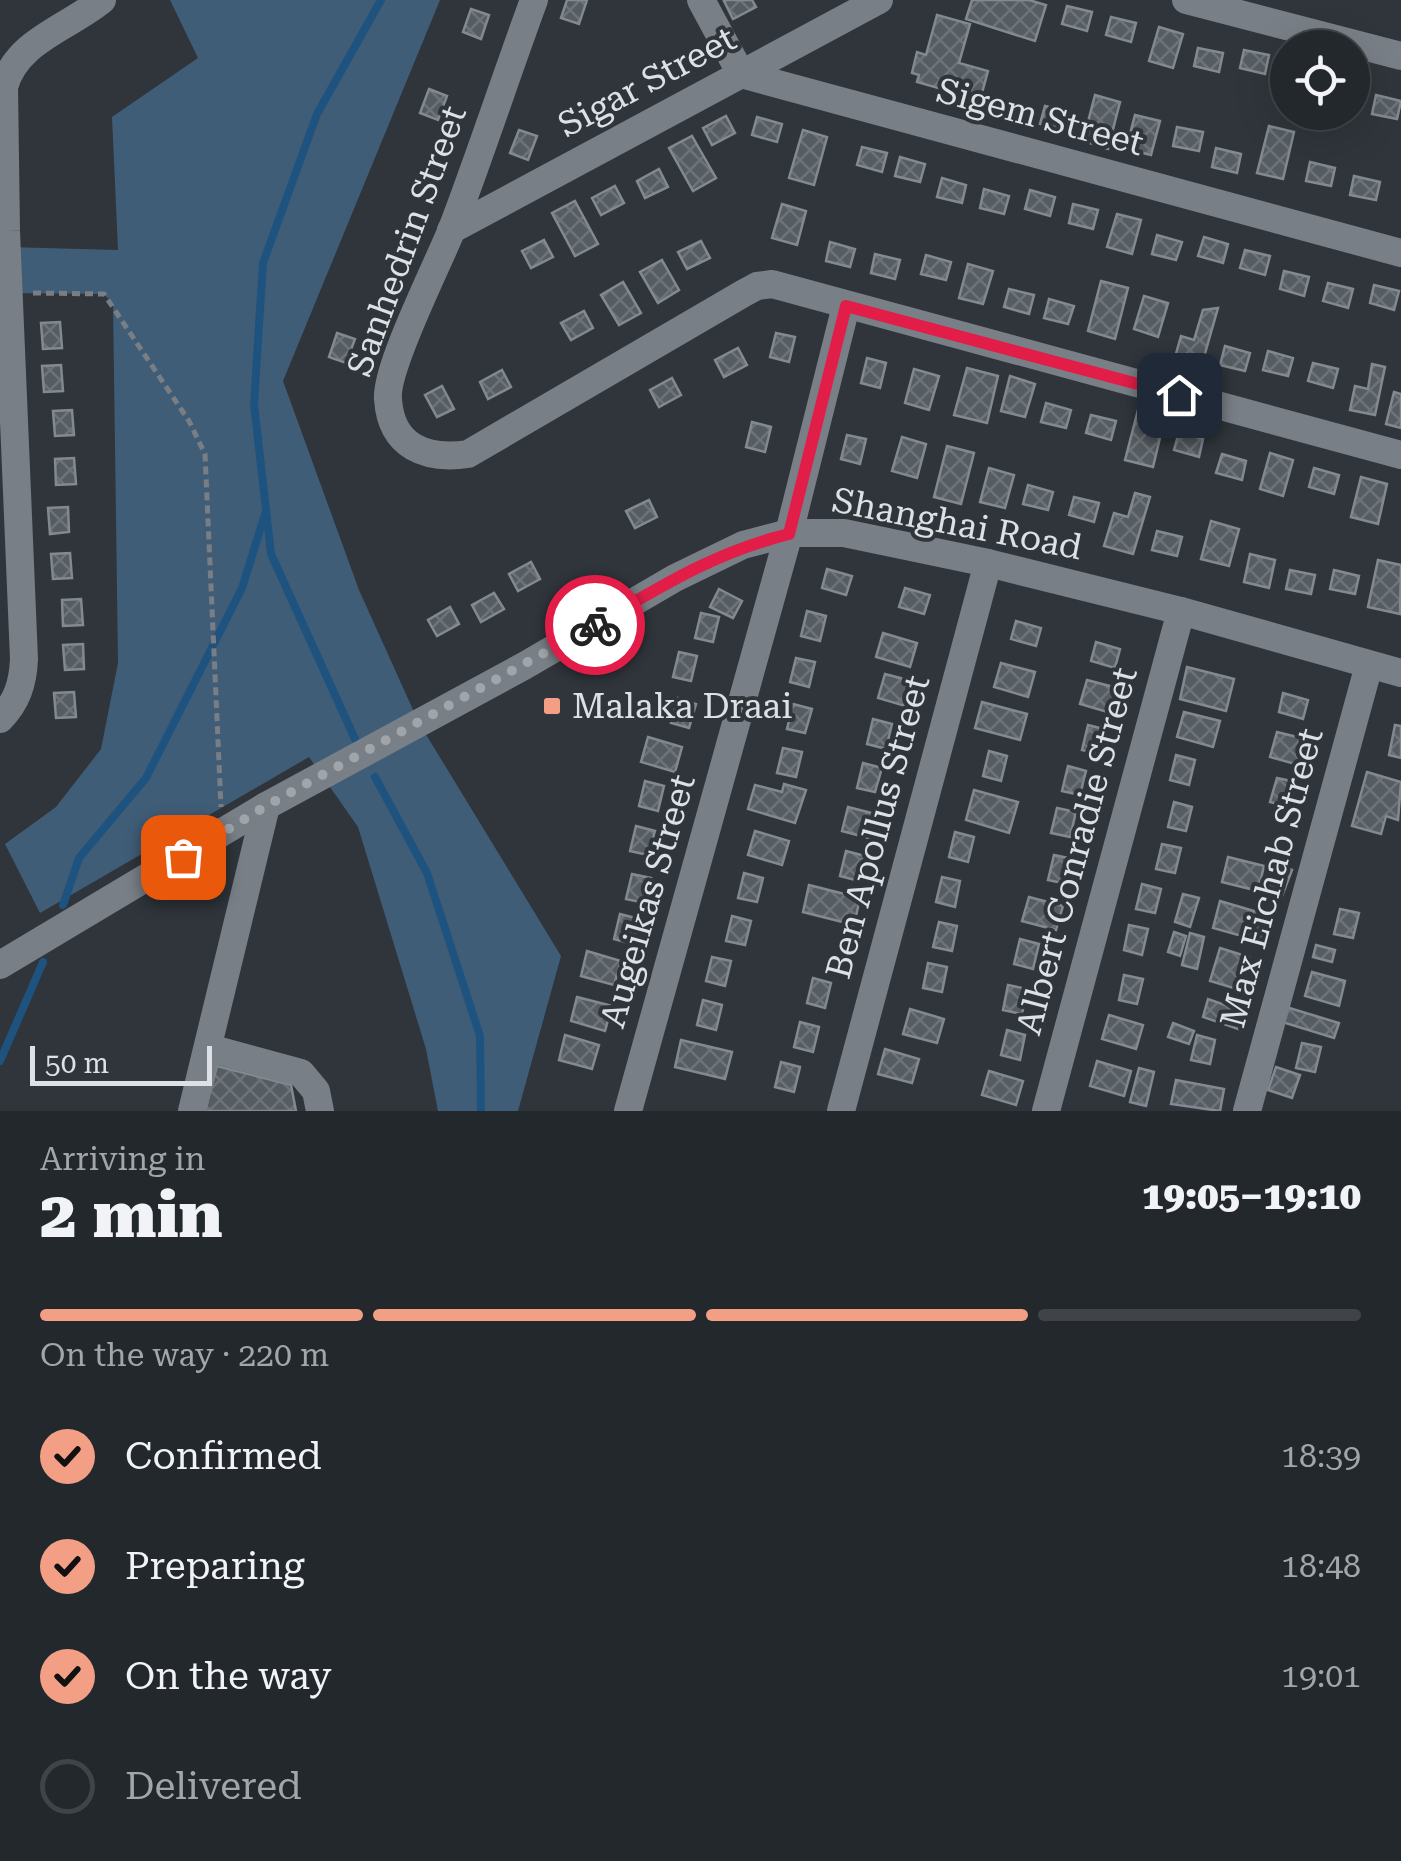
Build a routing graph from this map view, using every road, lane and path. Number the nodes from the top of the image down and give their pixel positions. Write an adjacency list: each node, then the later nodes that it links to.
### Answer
1 (102, 0): 8 (street)
2 (534, 0): 9 (street, Sanhedrin Street)
3 (701, 0): 7 (street)
4 (879, 0): 7 (street, Sigar Street)
5 (1186, 0): 6 (street)
6 (1401, 56)
7 (741, 74): 9 (street, Sigar Street); 10 (street, Sigem Street)
8 (3, 230): 11 (street)
9 (452, 230): 12 (street, Sanhedrin Street)
10 (1401, 253)
11 (10, 293): 19 (street); 21 (path)
12 (846, 306): 13 (street); 14 (street, Augeikas Street)
13 (1401, 455)
14 (789, 534): 15 (street, Shanghai Road); 20 (street, Shanghai Road); 26 (street, Augeikas Street)
15 (988, 563): 16 (street, Shanghai Road); 27 (street, Ben Apollus Street)
16 (1181, 611): 17 (street, Shanghai Road); 28 (street, Albert Conradie Street)
17 (1369, 665): 18 (street, Shanghai Road); 29 (street, Max Eichab Street)
18 (1401, 673)
19 (0, 719)
20 (266, 806): 21 (street, Shanghai Road); 23 (street)
21 (222, 833): 22 (street, Shanghai Road)
22 (0, 964)
23 (209, 1048): 24 (street); 25 (street)
24 (192, 1111)
25 (320, 1111)
26 (628, 1111)
27 (841, 1111)
28 (1046, 1111)
29 (1247, 1111)

